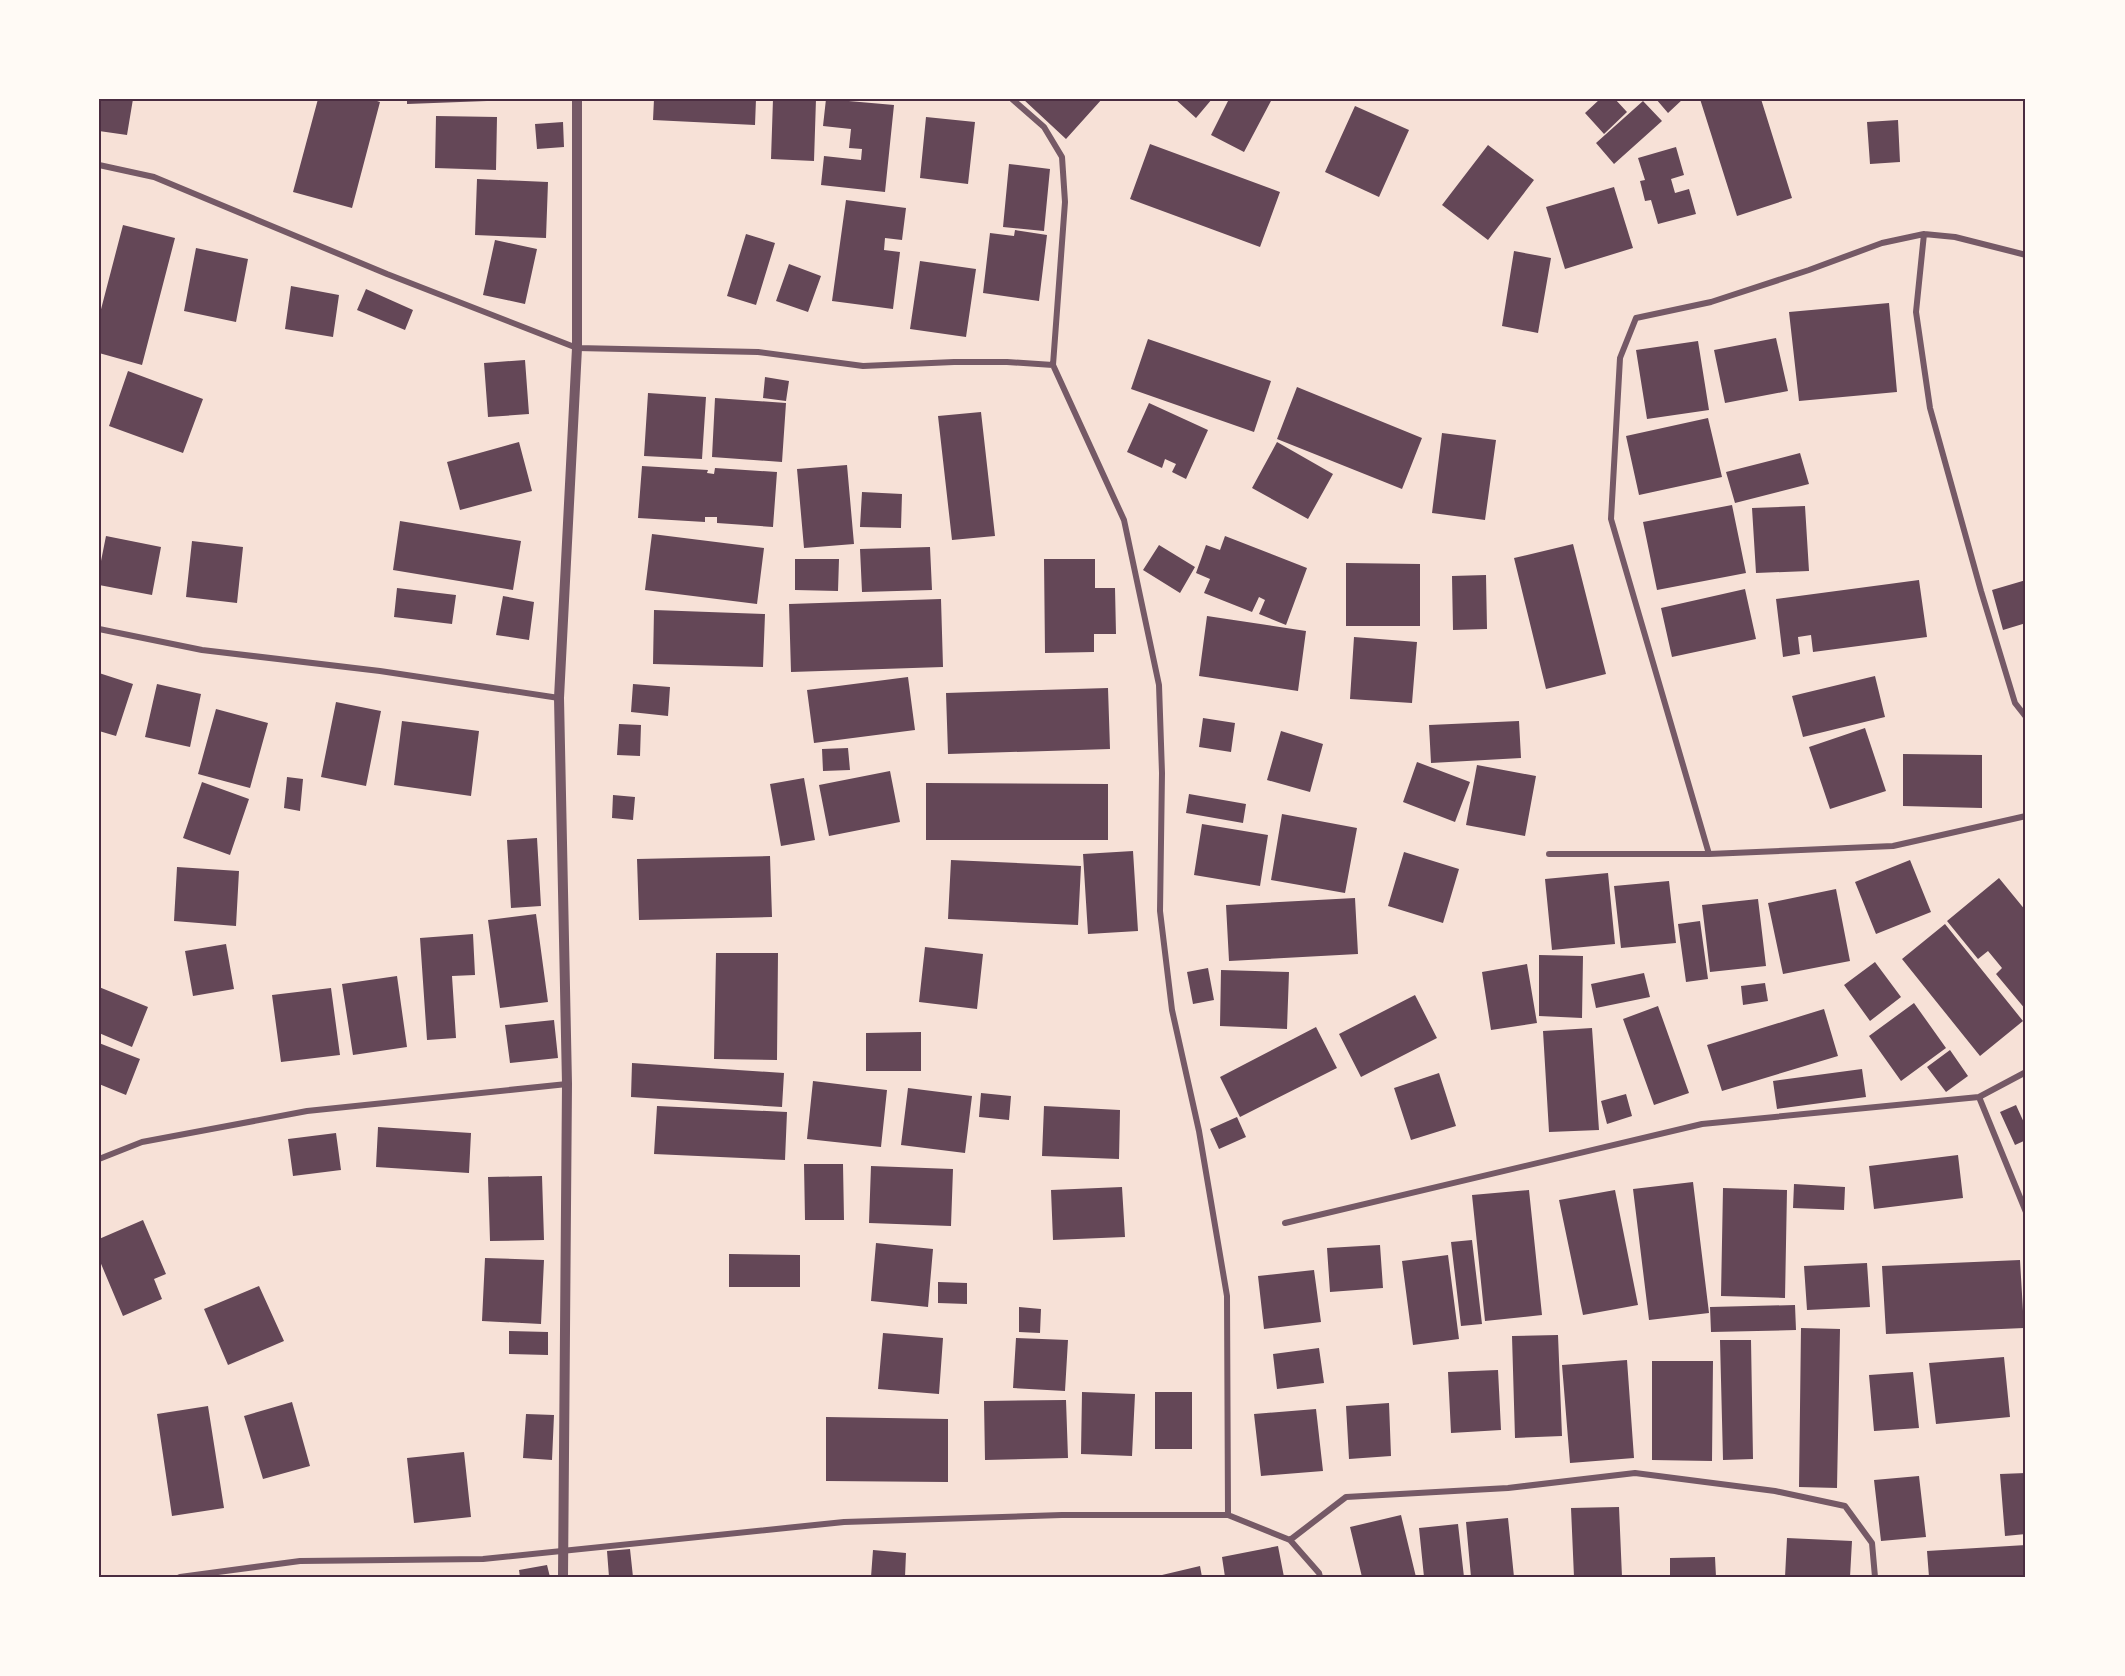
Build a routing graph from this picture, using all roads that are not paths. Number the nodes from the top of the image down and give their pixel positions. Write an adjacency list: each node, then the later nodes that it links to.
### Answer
1 (577, 99): 6 (street)
2 (1012, 99): 7 (street)
3 (99, 165): 6 (street)
4 (1924, 234): 5 (street); 10 (street); 13 (street)
5 (2026, 255)
6 (577, 348): 7 (street); 9 (street)
7 (1053, 364): 20 (street)
8 (99, 629): 9 (street)
9 (559, 698): 15 (street)
10 (2026, 717)
11 (2026, 816): 13 (street)
12 (1549, 854): 13 (street)
13 (1709, 854)
14 (2026, 1072): 16 (street)
15 (567, 1084): 17 (street); 22 (street)
16 (1979, 1097): 18 (street); 19 (street)
17 (99, 1159)
18 (2026, 1212)
19 (1285, 1223)
20 (1228, 1515): 21 (street); 22 (street)
21 (1290, 1540): 25 (street); 26 (street)
22 (565, 1551): 23 (street); 24 (street)
23 (180, 1577)
24 (563, 1577)
25 (1320, 1577)
26 (1875, 1577)

